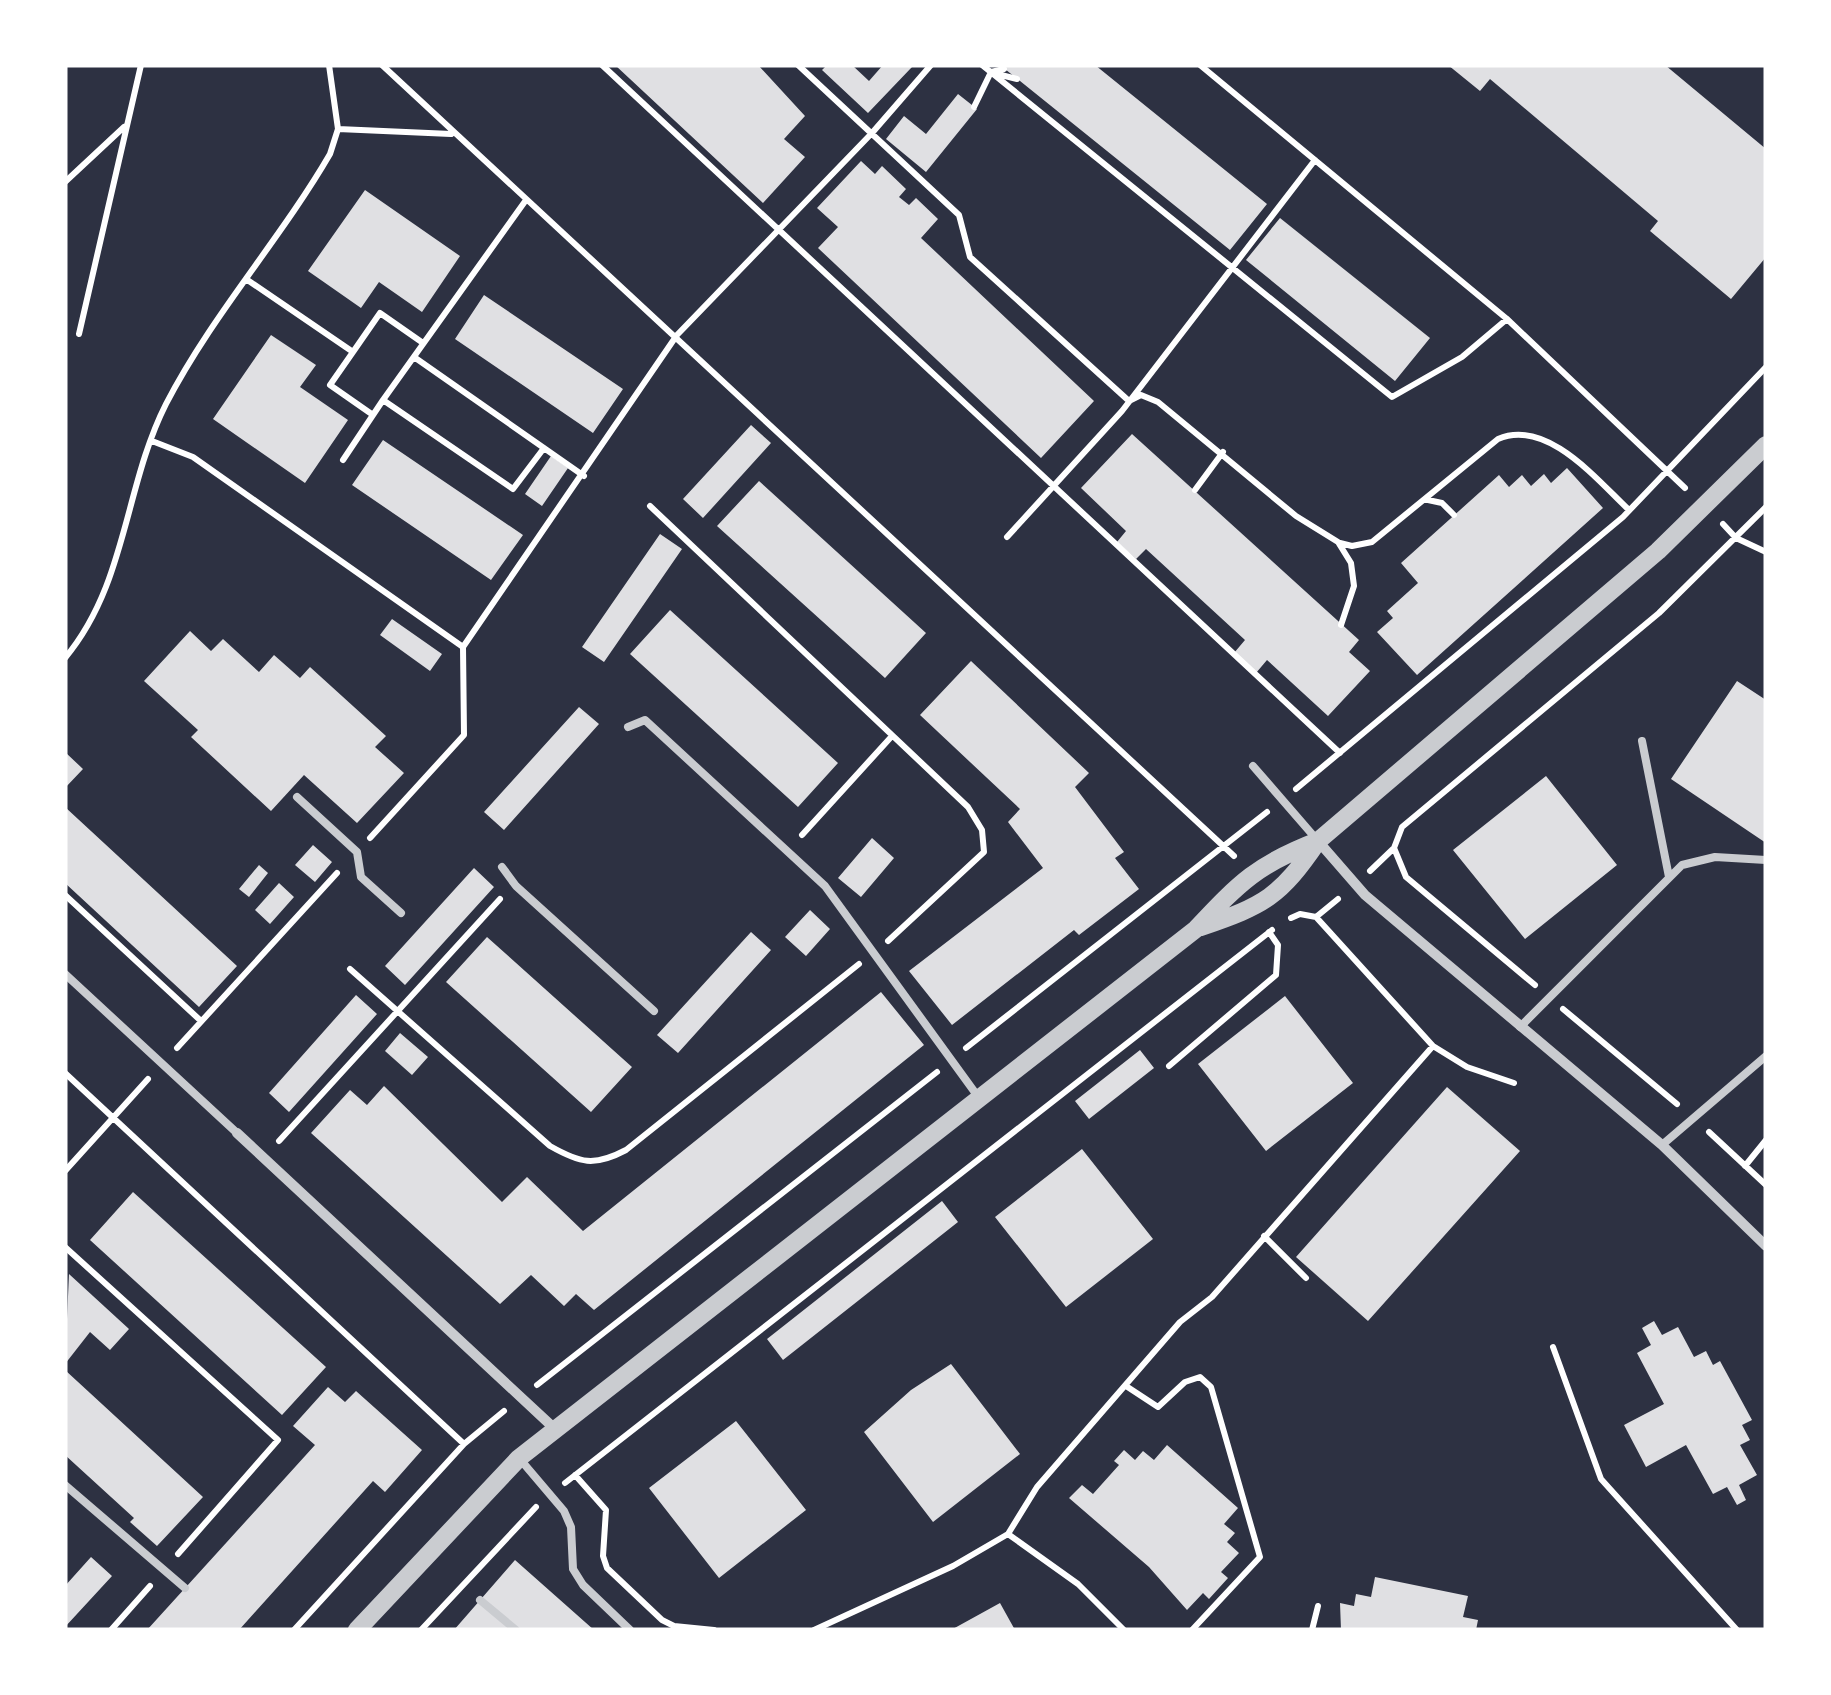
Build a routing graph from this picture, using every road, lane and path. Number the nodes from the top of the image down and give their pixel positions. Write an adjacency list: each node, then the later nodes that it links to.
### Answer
1 (140, 65): 13 (path)
2 (329, 65): 14 (path)
3 (382, 65): 15 (path)
4 (602, 65): 20 (path)
5 (798, 65): 16 (path)
6 (932, 65): 16 (path)
7 (982, 65): 10 (path)
8 (1200, 65): 17 (path)
9 (1004, 69): 10 (path)
10 (991, 72): 11 (path); 12 (path); 21 (path)
11 (1017, 79)
12 (974, 107)
13 (125, 126): 18 (path); 24 (path)
14 (338, 129): 15 (path); 22 (path)
15 (454, 134): 19 (path)
16 (872, 134): 20 (path); 31 (path)
17 (1314, 160): 21 (path); 23 (path)
18 (65, 182)
19 (526, 200): 25 (path); 26 (path)
20 (779, 232): 25 (path); 40 (path)
21 (1231, 268): 23 (path); 31 (path)
22 (246, 279): 27 (path); 33 (path)
23 (1507, 319): 38 (path)
24 (79, 334)
25 (677, 336): 39 (path); 80 (path)
26 (423, 343): 27 (path); 28 (path)
27 (353, 352): 32 (path)
28 (414, 357): 30 (path); 35 (path)
29 (1766, 366): 38 (path)
30 (383, 400): 32 (path); 35 (path)
31 (1129, 401): 36 (path); 40 (path)
32 (373, 415): 37 (path)
33 (152, 441): 52 (path); 53 (path)
34 (1766, 444): 59 (street)
35 (544, 448): 39 (path)
36 (1222, 452): 41 (path); 49 (path)
37 (342, 460)
38 (1668, 473): 45 (path)
39 (584, 476): 52 (path)
40 (1053, 487): 45 (path); 47 (path)
41 (1195, 490)
42 (1422, 503): 45 (path); 46 (path); 49 (path)
43 (650, 506): 55 (path)
44 (1766, 507): 48 (path)
45 (1630, 510)
46 (1454, 515)
47 (1007, 537)
48 (1736, 538): 50 (path); 73 (path)
49 (1338, 542): 51 (path)
50 (1766, 552)
51 (1342, 625)
52 (463, 647): 60 (path)
53 (65, 658)
54 (628, 727): 61 (lane)
55 (892, 736): 61 (path); 70 (path)
56 (1642, 740): 64 (lane)
57 (1253, 766): 59 (lane)
58 (297, 797): 60 (lane)
59 (1318, 841): 68 (street); 68 (street); 77 (street)
60 (357, 852): 67 (lane); 76 (path)
61 (787, 852): 70 (lane)
62 (1766, 860): 64 (lane)
63 (502, 867): 65 (lane)
64 (1669, 877): 73 (lane)
65 (514, 883): 74 (path); 75 (lane)
66 (65, 895): 76 (path)
67 (400, 913)
68 (1196, 929): 85 (street)
69 (1269, 932): 78 (path); 82 (path); 106 (path)
70 (875, 952): 74 (path); 80 (lane)
71 (350, 969): 74 (path)
72 (65, 974): 81 (lane)
73 (1546, 995): 77 (lane); 87 (path)
74 (398, 1011): 91 (path)
75 (654, 1011)
76 (201, 1021): 81 (path)
77 (1520, 1027): 90 (street)
78 (1433, 1046): 84 (path); 95 (path)
79 (1766, 1056): 87 (lane)
80 (952, 1060): 85 (lane); 100 (path)
81 (162, 1064): 86 (path); 88 (lane)
82 (1169, 1066)
83 (65, 1073): 86 (path)
84 (1514, 1083)
85 (979, 1098): 103 (street)
86 (114, 1115): 93 (path); 104 (path)
87 (1691, 1116): 90 (lane); 92 (path)
88 (237, 1133): 91 (street)
89 (1766, 1140): 92 (path)
90 (1662, 1144): 96 (street)
91 (264, 1158): 103 (street)
92 (1745, 1166): 94 (path)
93 (65, 1171)
94 (1766, 1185)
95 (1264, 1236): 98 (path); 101 (path)
96 (1766, 1246)
97 (65, 1247): 110 (path)
98 (1306, 1278)
99 (1554, 1347): 125 (path)
100 (557, 1370)
101 (1126, 1386): 109 (path); 123 (path)
102 (492, 1421): 104 (path)
103 (555, 1429): 105 (street)
104 (464, 1444): 115 (path)
105 (519, 1458): 108 (lane); 116 (street)
106 (575, 1475): 108 (path); 120 (path)
107 (65, 1484): 110 (lane)
108 (552, 1493): 117 (path); 119 (lane)
109 (1008, 1534): 121 (path); 122 (path)
110 (164, 1570): 111 (lane); 114 (path)
111 (185, 1588)
112 (480, 1600): 118 (lane)
113 (1318, 1606): 124 (path)
114 (111, 1630)
115 (294, 1630)
116 (357, 1630)
117 (421, 1630)
118 (516, 1630)
119 (630, 1630)
120 (714, 1630)
121 (814, 1630)
122 (1124, 1630)
123 (1192, 1630)
124 (1312, 1630)
125 (1737, 1630)

